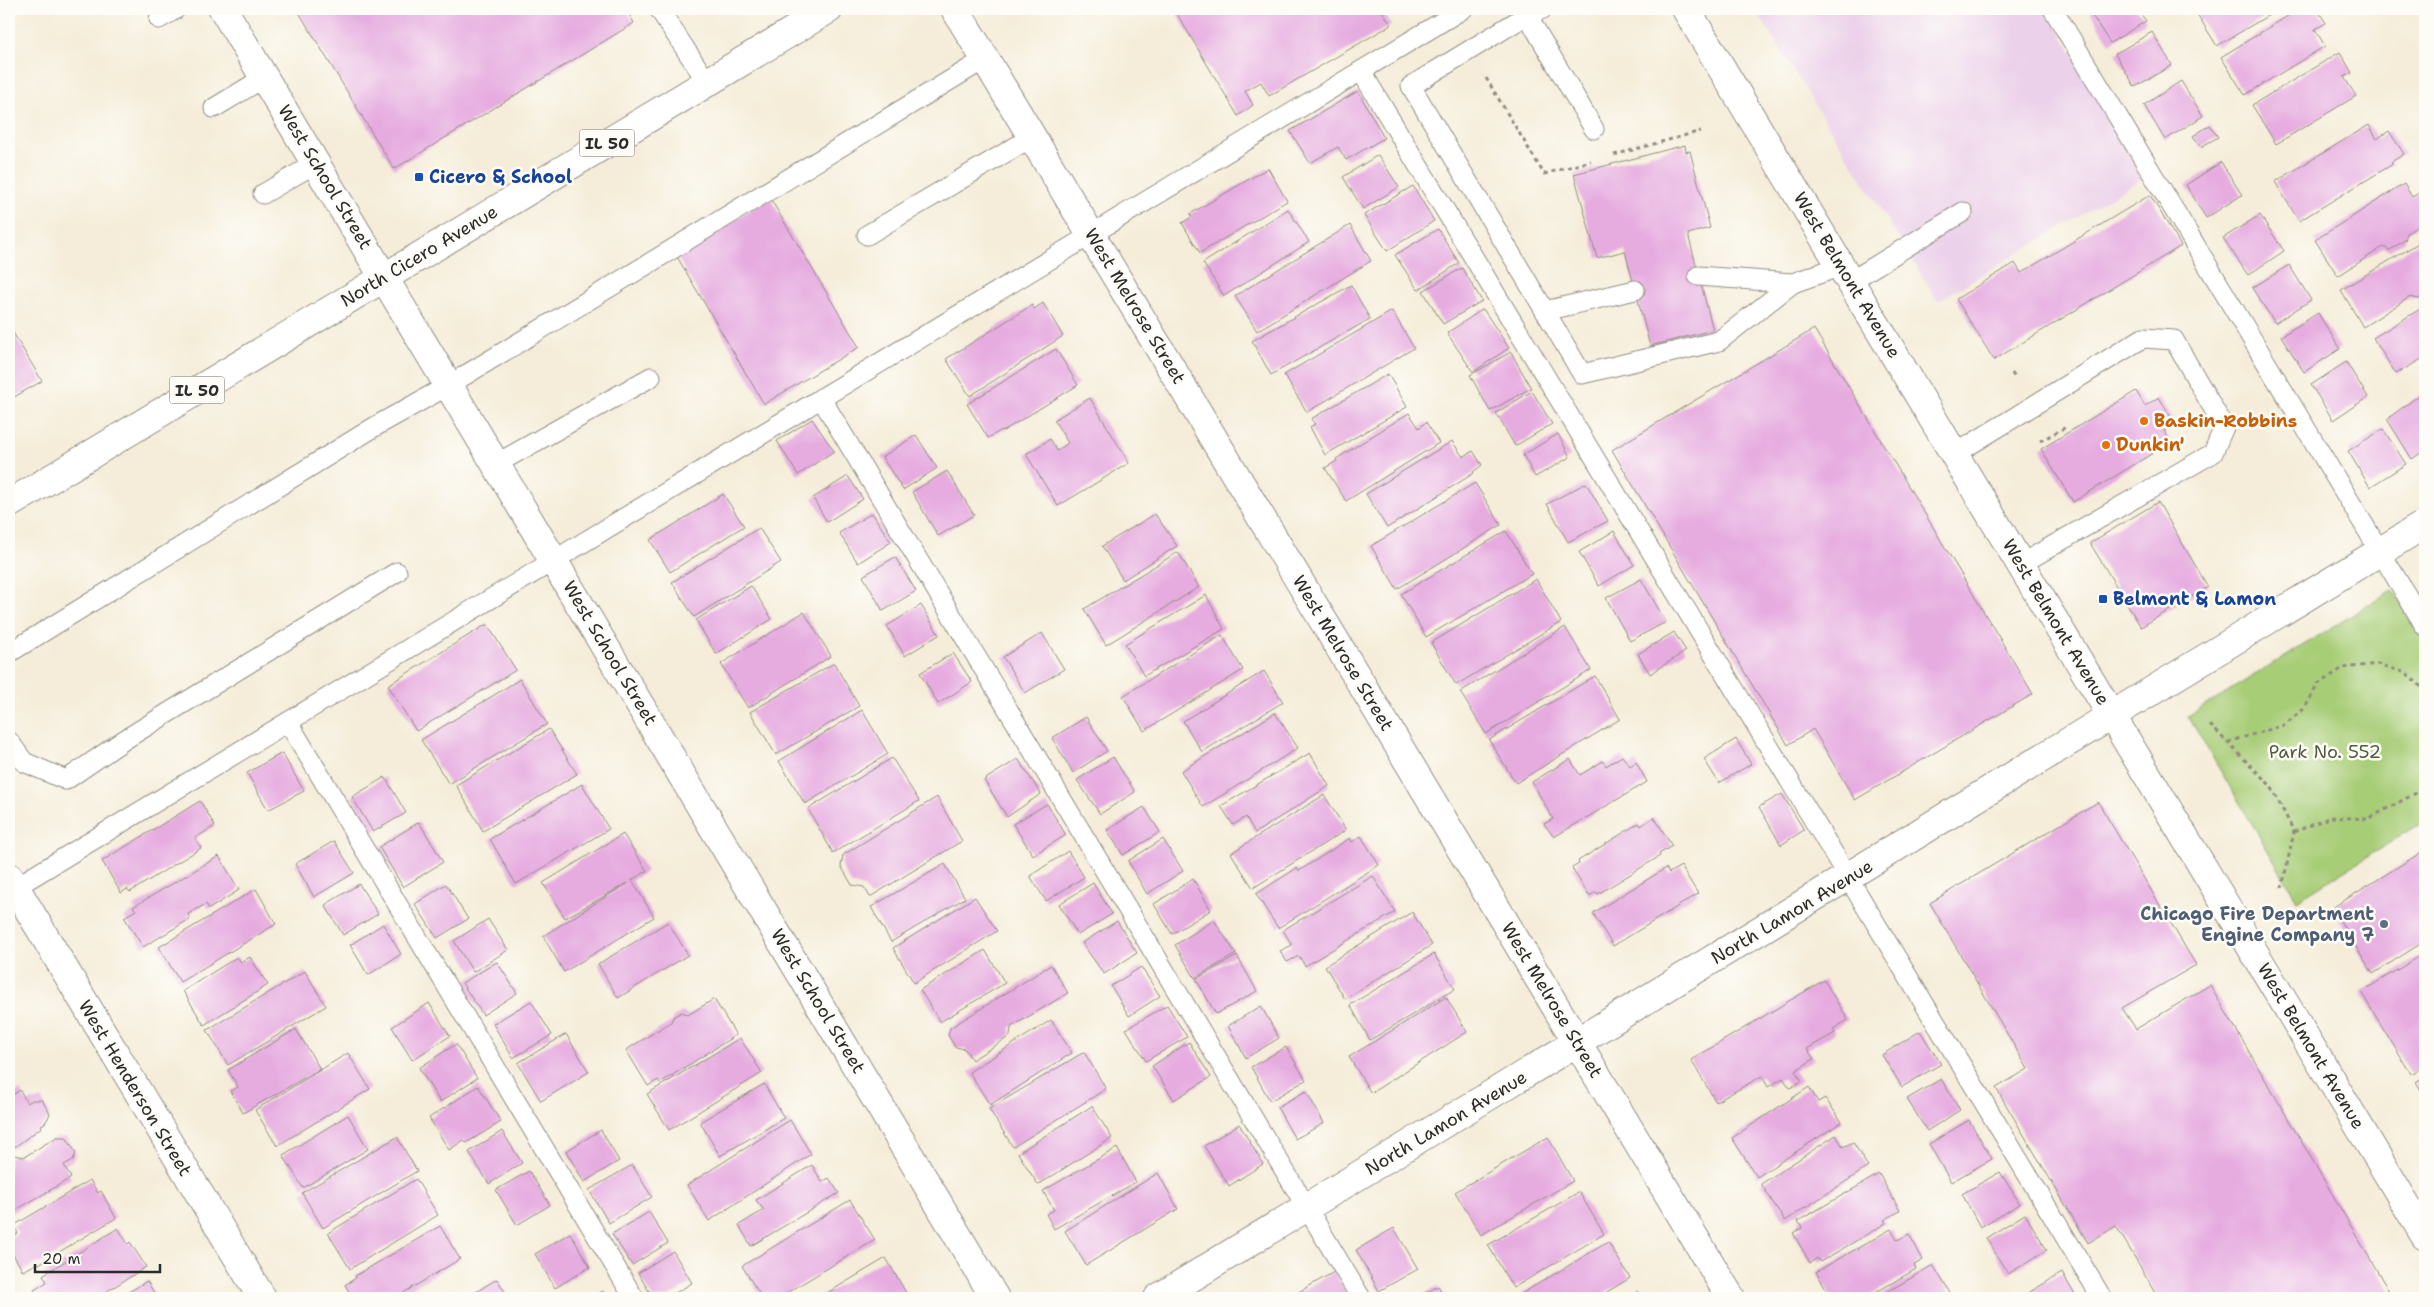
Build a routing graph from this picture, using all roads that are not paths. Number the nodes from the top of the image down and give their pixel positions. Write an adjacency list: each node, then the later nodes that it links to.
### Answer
1 (176, 9): 10 (lane)
2 (223, 9): 13 (street, West School Street)
3 (659, 9): 14 (lane)
4 (827, 9): 14 (street, North Cicero Avenue / IL 50)
5 (955, 9): 11 (street, West Melrose Street)
6 (1463, 9): 12 (lane)
7 (1686, 9): 23 (street, West Belmont Avenue)
8 (2054, 9): 36 (lane)
9 (1535, 12): 16 (lane); 28 (lane)
10 (159, 19)
11 (985, 59): 17 (street, West Melrose Street); 30 (lane)
12 (1361, 71): 21 (lane); 45 (lane)
13 (265, 77): 15 (lane); 18 (street, West School Street)
14 (707, 82): 25 (street, North Cicero Avenue / IL 50)
15 (214, 108)
16 (1594, 129)
17 (1032, 137): 21 (street, West Melrose Street); 22 (lane)
18 (316, 163): 19 (lane); 25 (street, West School Street)
19 (263, 194)
20 (1963, 212): 23 (lane)
21 (1091, 234): 31 (lane); 47 (street, West Melrose Street)
22 (867, 235)
23 (1846, 273): 26 (lane); 32 (street, West Belmont Avenue)
24 (1698, 276): 26 (lane)
25 (385, 277): 30 (street, West School Street); 34 (street, North Cicero Avenue / IL 50)
26 (1793, 283): 28 (lane)
27 (1636, 290): 28 (lane)
28 (1544, 311)
29 (651, 377): 33 (lane)
30 (449, 385): 33 (street, West School Street); 41 (lane)
31 (821, 398): 37 (lane); 48 (lane)
32 (1955, 454): 38 (street, West Belmont Avenue); 38 (lane)
33 (496, 464): 37 (street, West School Street)
34 (9, 504)
35 (2425, 524): 36 (street, North Lamon Avenue)
36 (2381, 552): 40 (lane); 42 (street, North Lamon Avenue)
37 (554, 560): 43 (lane); 52 (street, West School Street)
38 (2021, 564): 42 (street, West Belmont Avenue)
39 (397, 572): 44 (lane)
40 (2425, 626)
41 (9, 653)
42 (2113, 716): 45 (street, North Lamon Avenue); 49 (street, West Belmont Avenue)
43 (288, 722): 46 (lane); 51 (lane)
44 (9, 741)
45 (1847, 878): 47 (street, North Lamon Avenue); 56 (lane)
46 (11, 885): 50 (street, West Henderson Street)
47 (1577, 1043): 48 (street, North Lamon Avenue); 55 (street, West Melrose Street)
48 (1307, 1207): 53 (street, North Lamon Avenue); 54 (lane)
49 (2425, 1236)
50 (262, 1298)
51 (634, 1298)
52 (996, 1298)
53 (1158, 1298)
54 (1361, 1298)
55 (1731, 1298)
56 (2102, 1298)

